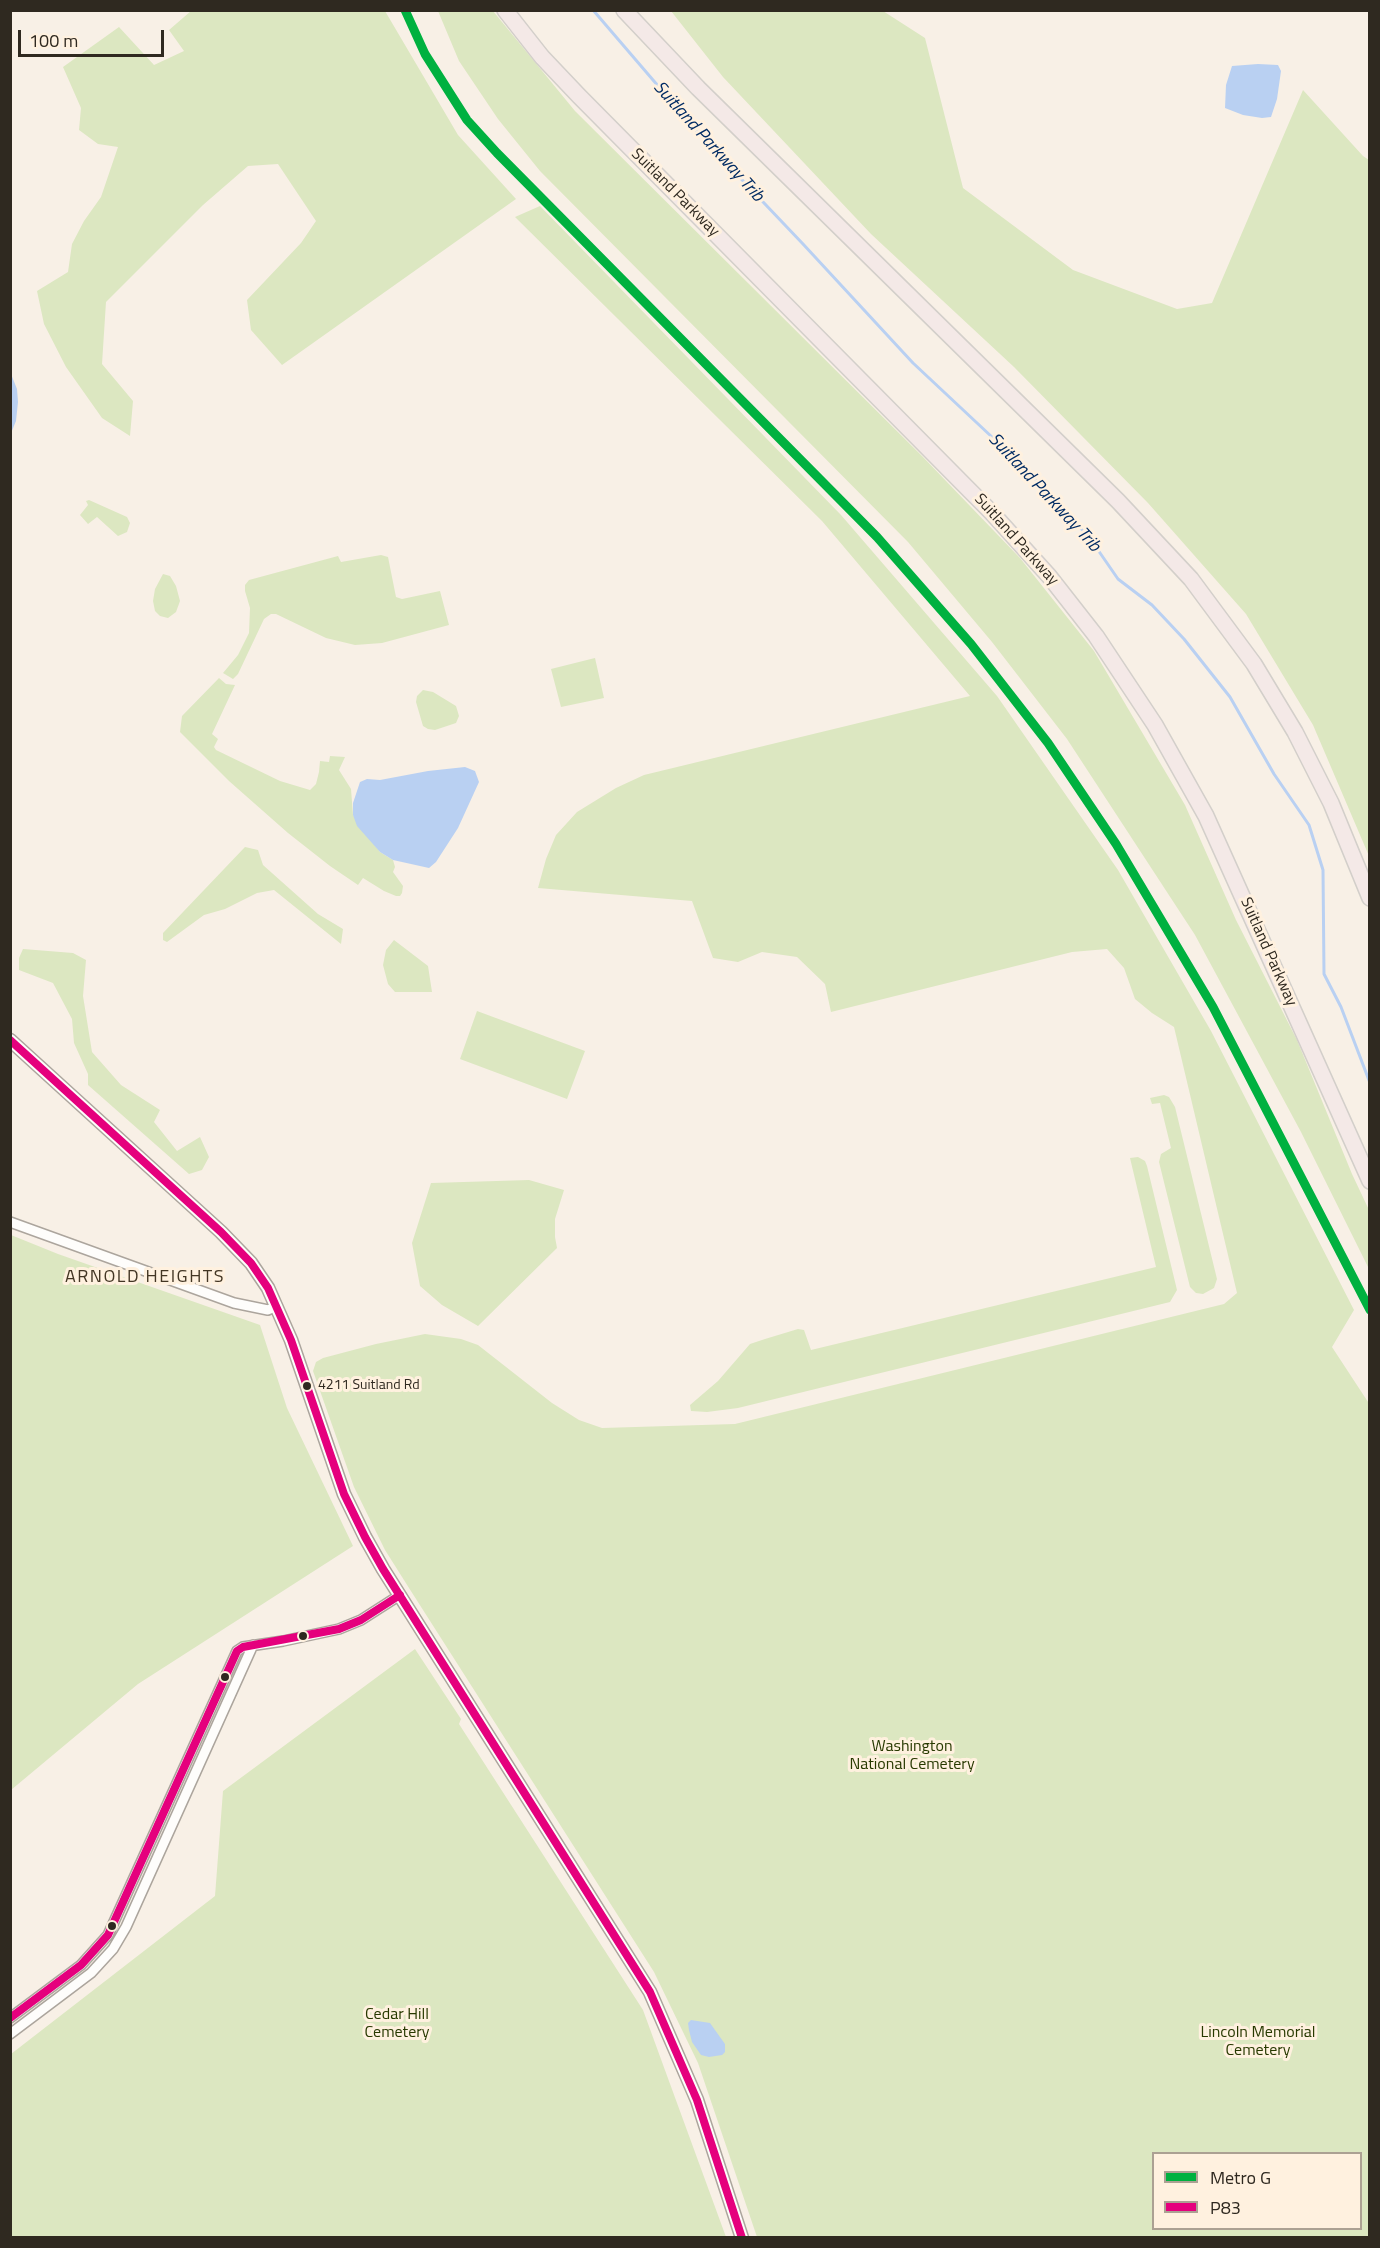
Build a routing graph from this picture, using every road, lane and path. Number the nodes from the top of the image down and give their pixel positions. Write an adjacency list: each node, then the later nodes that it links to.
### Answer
1 (505, 10): 5 (highway, Suitland Parkway)
2 (624, 10): 3 (highway)
3 (1370, 898)
4 (10, 1040): 7 (main road)
5 (1370, 1181)
6 (10, 1222): 7 (street)
7 (277, 1306): 8 (main road)
8 (400, 1595): 9 (street); 12 (main road)
9 (253, 1645): 10 (street); 11 (street)
10 (10, 2018)
11 (10, 2034)
12 (742, 2238)

